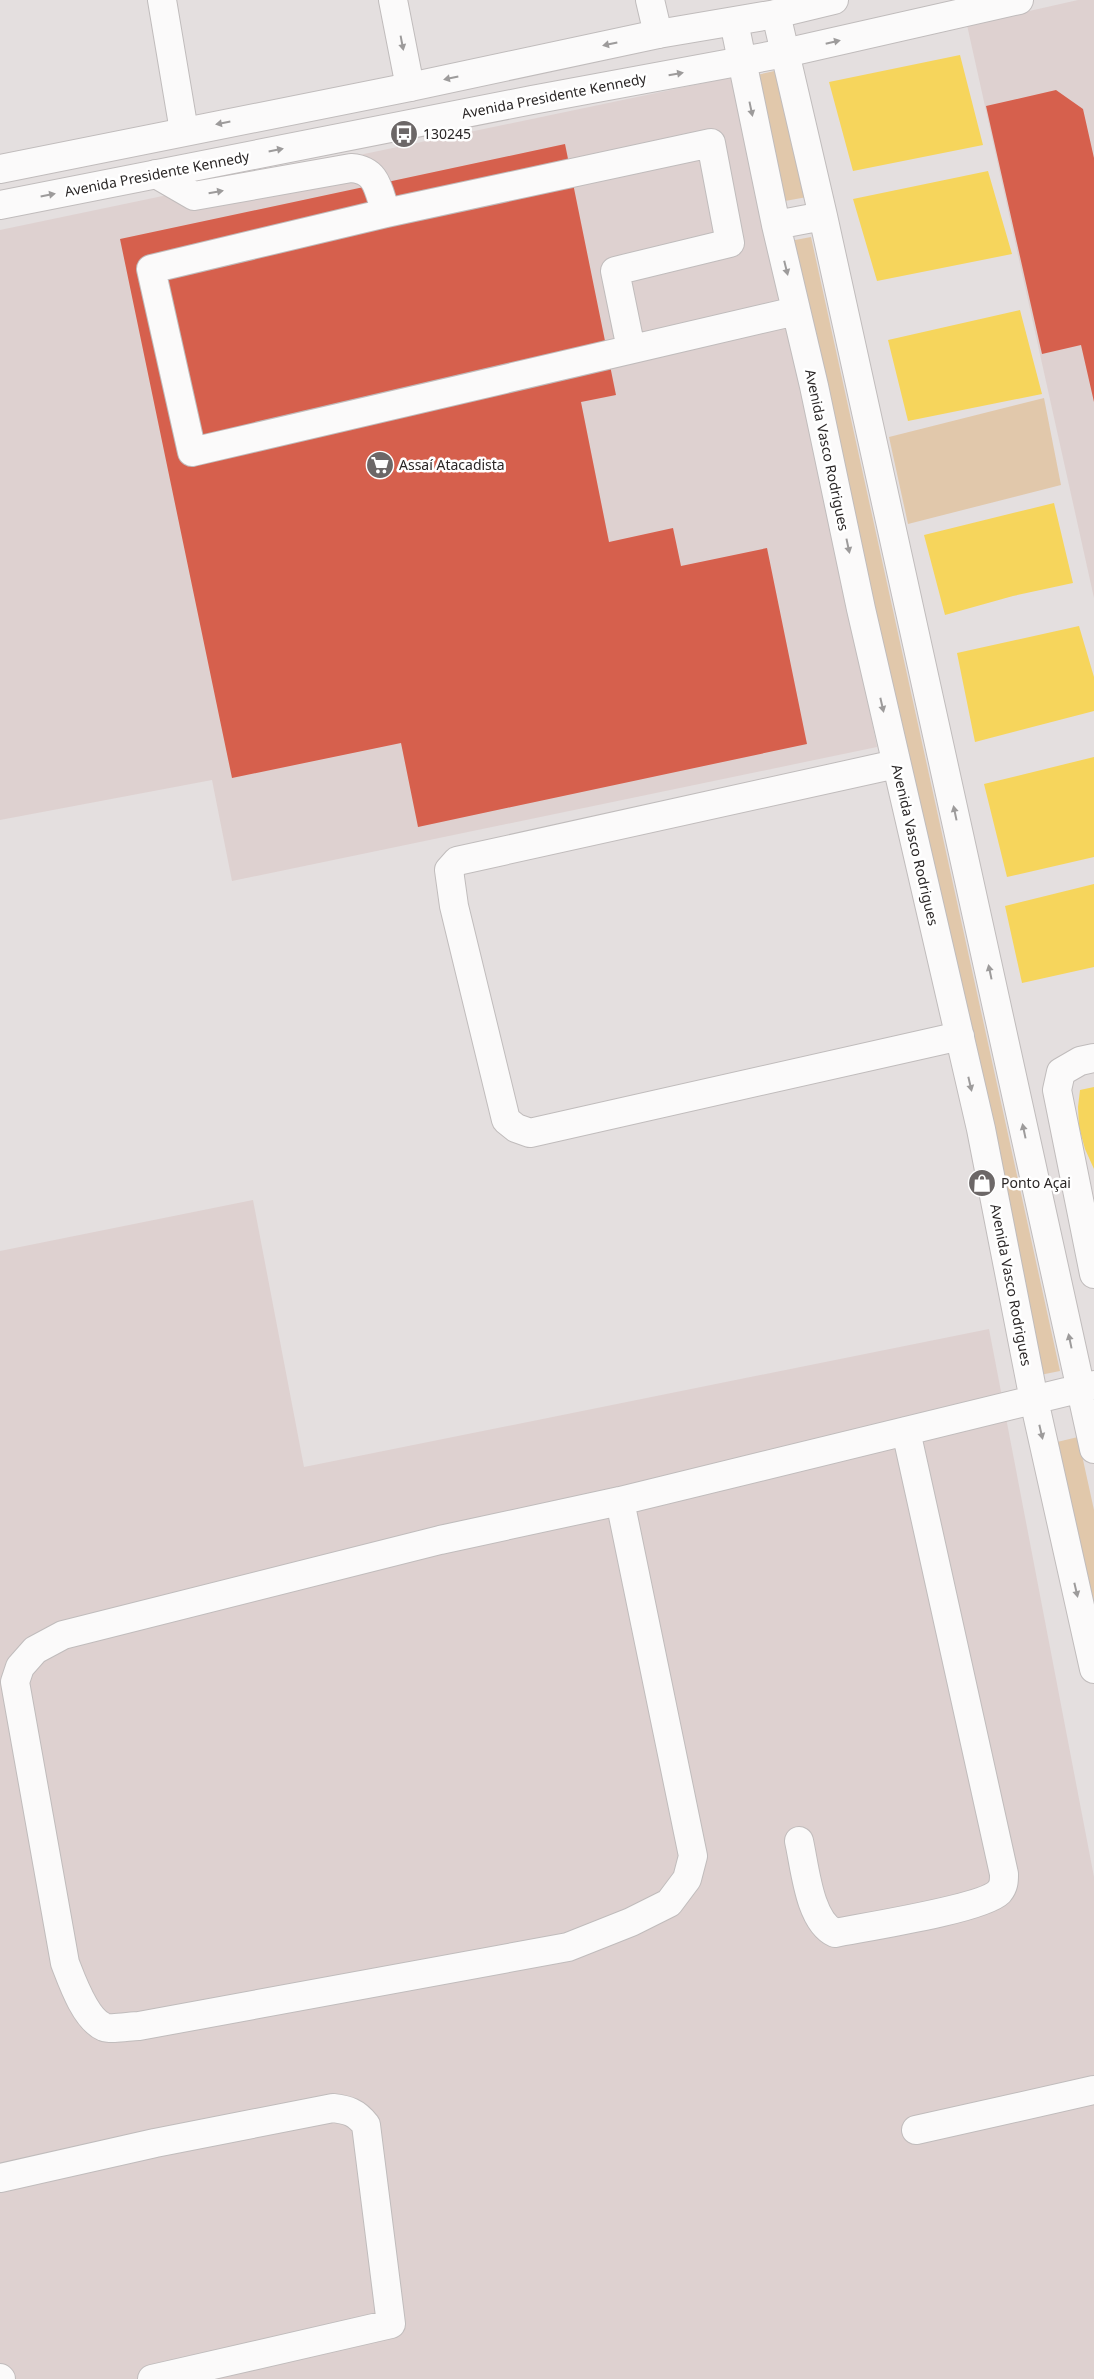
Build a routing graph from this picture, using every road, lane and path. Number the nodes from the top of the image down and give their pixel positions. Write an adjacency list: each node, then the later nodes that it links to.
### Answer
1 (162, 0): 12 (street)
2 (393, 0): 11 (street, one-way to 11)
3 (650, 0): 8 (street)
4 (834, 0): 6 (street)
5 (1019, 0): 9 (street, Avenida Presidente Kennedy, one-way to 5)
6 (776, 14): 7 (street); 9 (street)
7 (734, 22): 8 (street); 10 (street, Avenida Vasco Rodrigues)
8 (658, 34): 11 (street, one-way to 11)
9 (785, 53): 10 (street, Avenida Presidente Kennedy); 17 (street)
10 (741, 62): 14 (street, Avenida Presidente Kennedy, one-way to 10); 18 (street, Avenida Vasco Rodrigues, one-way to 18)
11 (410, 87): 12 (street, one-way to 12)
12 (184, 131): 13 (street)
13 (0, 169)
14 (156, 174): 15 (street, Avenida Presidente Kennedy, one-way to 14); 16 (street, one-way to 16)
15 (0, 205)
16 (386, 213): 20 (street); 20 (street)
17 (823, 216): 18 (street); 25 (street, one-way to 17)
18 (776, 225): 19 (street, Avenida Vasco Rodrigues, one-way to 19)
19 (796, 311): 20 (street); 21 (street, Avenida Vasco Rodrigues, one-way to 21)
20 (631, 349)
21 (896, 764): 22 (street, Avenida Vasco Rodrigues); 22 (street)
22 (960, 1036): 30 (street, Avenida Vasco Rodrigues, one-way to 30)
23 (1094, 1058): 24 (street)
24 (1069, 1148): 25 (street); 27 (street)
25 (1034, 1174): 26 (street)
26 (1045, 1225): 27 (street); 29 (street, one-way to 26)
27 (1086, 1236): 28 (street)
28 (1094, 1274)
29 (1087, 1387): 30 (street); 32 (street)
30 (1034, 1400): 31 (street); 34 (street, Avenida Vasco Rodrigues, one-way to 34)
31 (906, 1431): 33 (street); 35 (street)
32 (1094, 1449)
33 (620, 1501): 33 (street)
34 (1094, 1669)
35 (799, 1841)
36 (1094, 2090): 37 (street)
37 (916, 2130)
38 (0, 2178): 39 (street)
39 (159, 2378)

